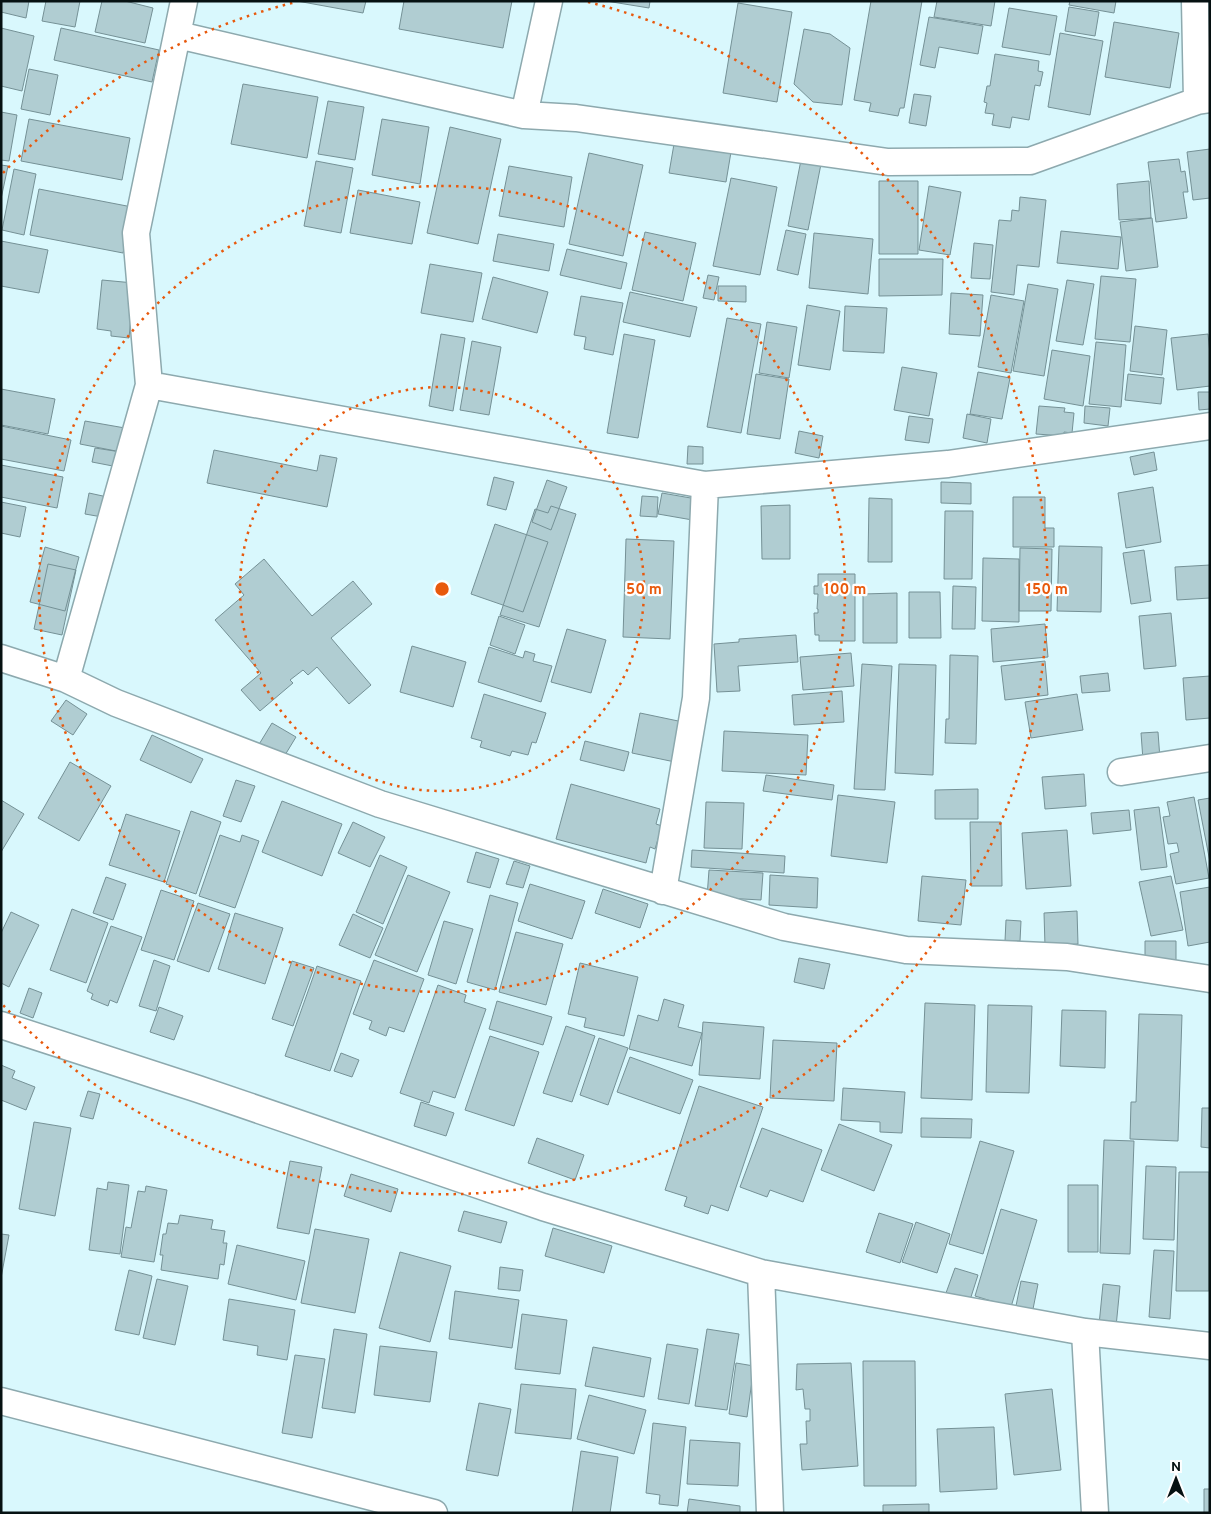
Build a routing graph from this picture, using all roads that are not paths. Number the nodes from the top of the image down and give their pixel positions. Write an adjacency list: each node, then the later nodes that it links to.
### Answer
1 (184, 1): 4 (street)
2 (549, 1): 6 (street)
3 (1195, 1): 5 (street)
4 (178, 35): 6 (street); 7 (street)
5 (1204, 100): 6 (street)
6 (524, 115)
7 (149, 385): 9 (street); 11 (street)
8 (1210, 426): 9 (street)
9 (705, 485): 14 (street)
10 (1, 658): 11 (street)
11 (66, 679): 14 (street)
12 (1210, 758): 13 (street)
13 (1121, 772)
14 (663, 891): 15 (street)
15 (1210, 978)
16 (1, 1025): 17 (street)
17 (761, 1273): 18 (street); 22 (street)
18 (1086, 1332): 19 (street); 23 (street)
19 (1210, 1346)
20 (1, 1401): 21 (street)
21 (434, 1513)
22 (770, 1513)
23 (1095, 1513)

